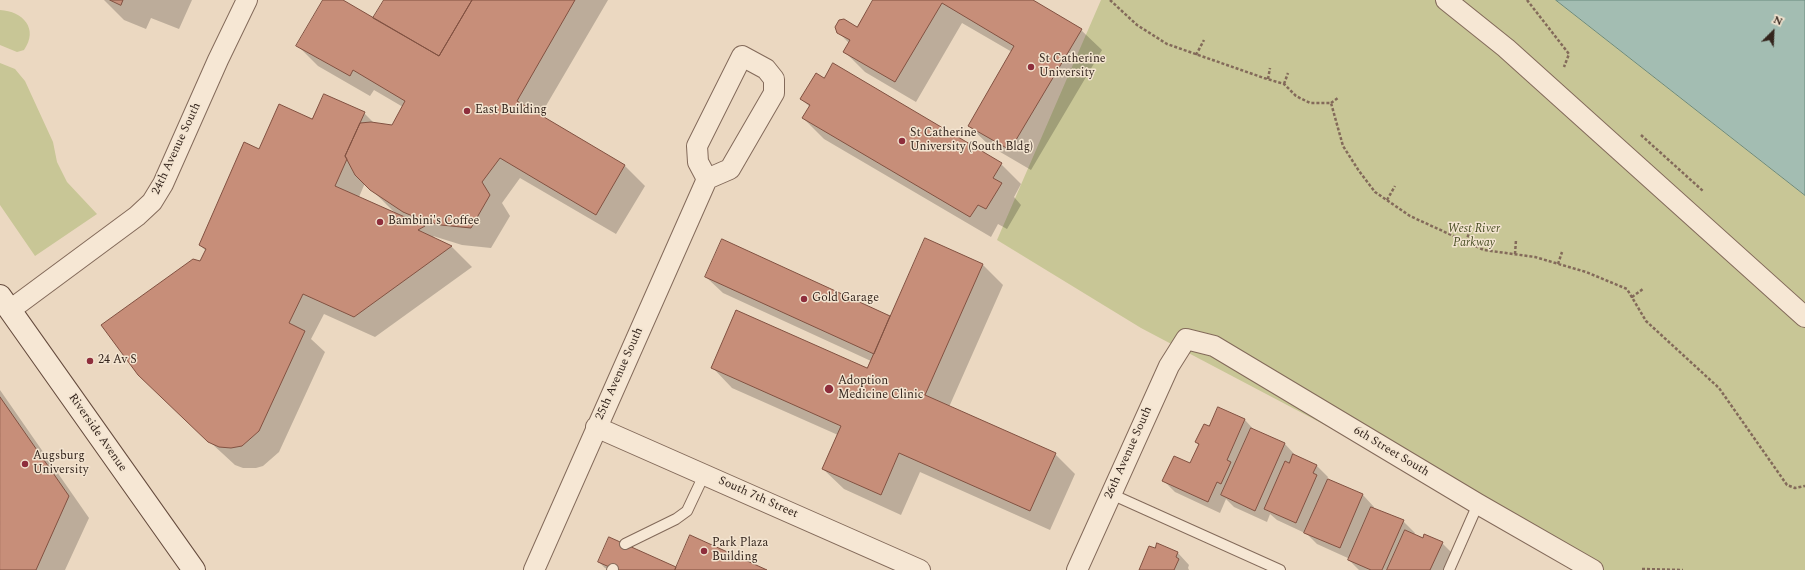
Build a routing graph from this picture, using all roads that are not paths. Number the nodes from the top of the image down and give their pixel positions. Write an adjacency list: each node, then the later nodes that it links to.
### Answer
1 (247, 0): 4 (street, 24th Avenue South)
2 (1446, 0): 5 (street)
3 (707, 179): 3 (street); 7 (street, 25th Avenue South)
4 (5, 303): 12 (street, Riverside Avenue)
5 (1805, 317)
6 (1186, 339): 9 (street, 26th Avenue South); 10 (street, 6th Street South)
7 (596, 427): 8 (street, South 7th Street); 13 (street, 25th Avenue South)
8 (704, 474): 11 (lane); 14 (street, South 7th Street)
9 (1111, 494): 15 (street, 26th Avenue South); 16 (lane)
10 (1478, 504): 17 (lane); 18 (street, 6th Street South)
11 (625, 544)
12 (194, 570)
13 (534, 570)
14 (920, 570)
15 (1077, 570)
16 (1280, 570)
17 (1449, 570)
18 (1594, 570)

